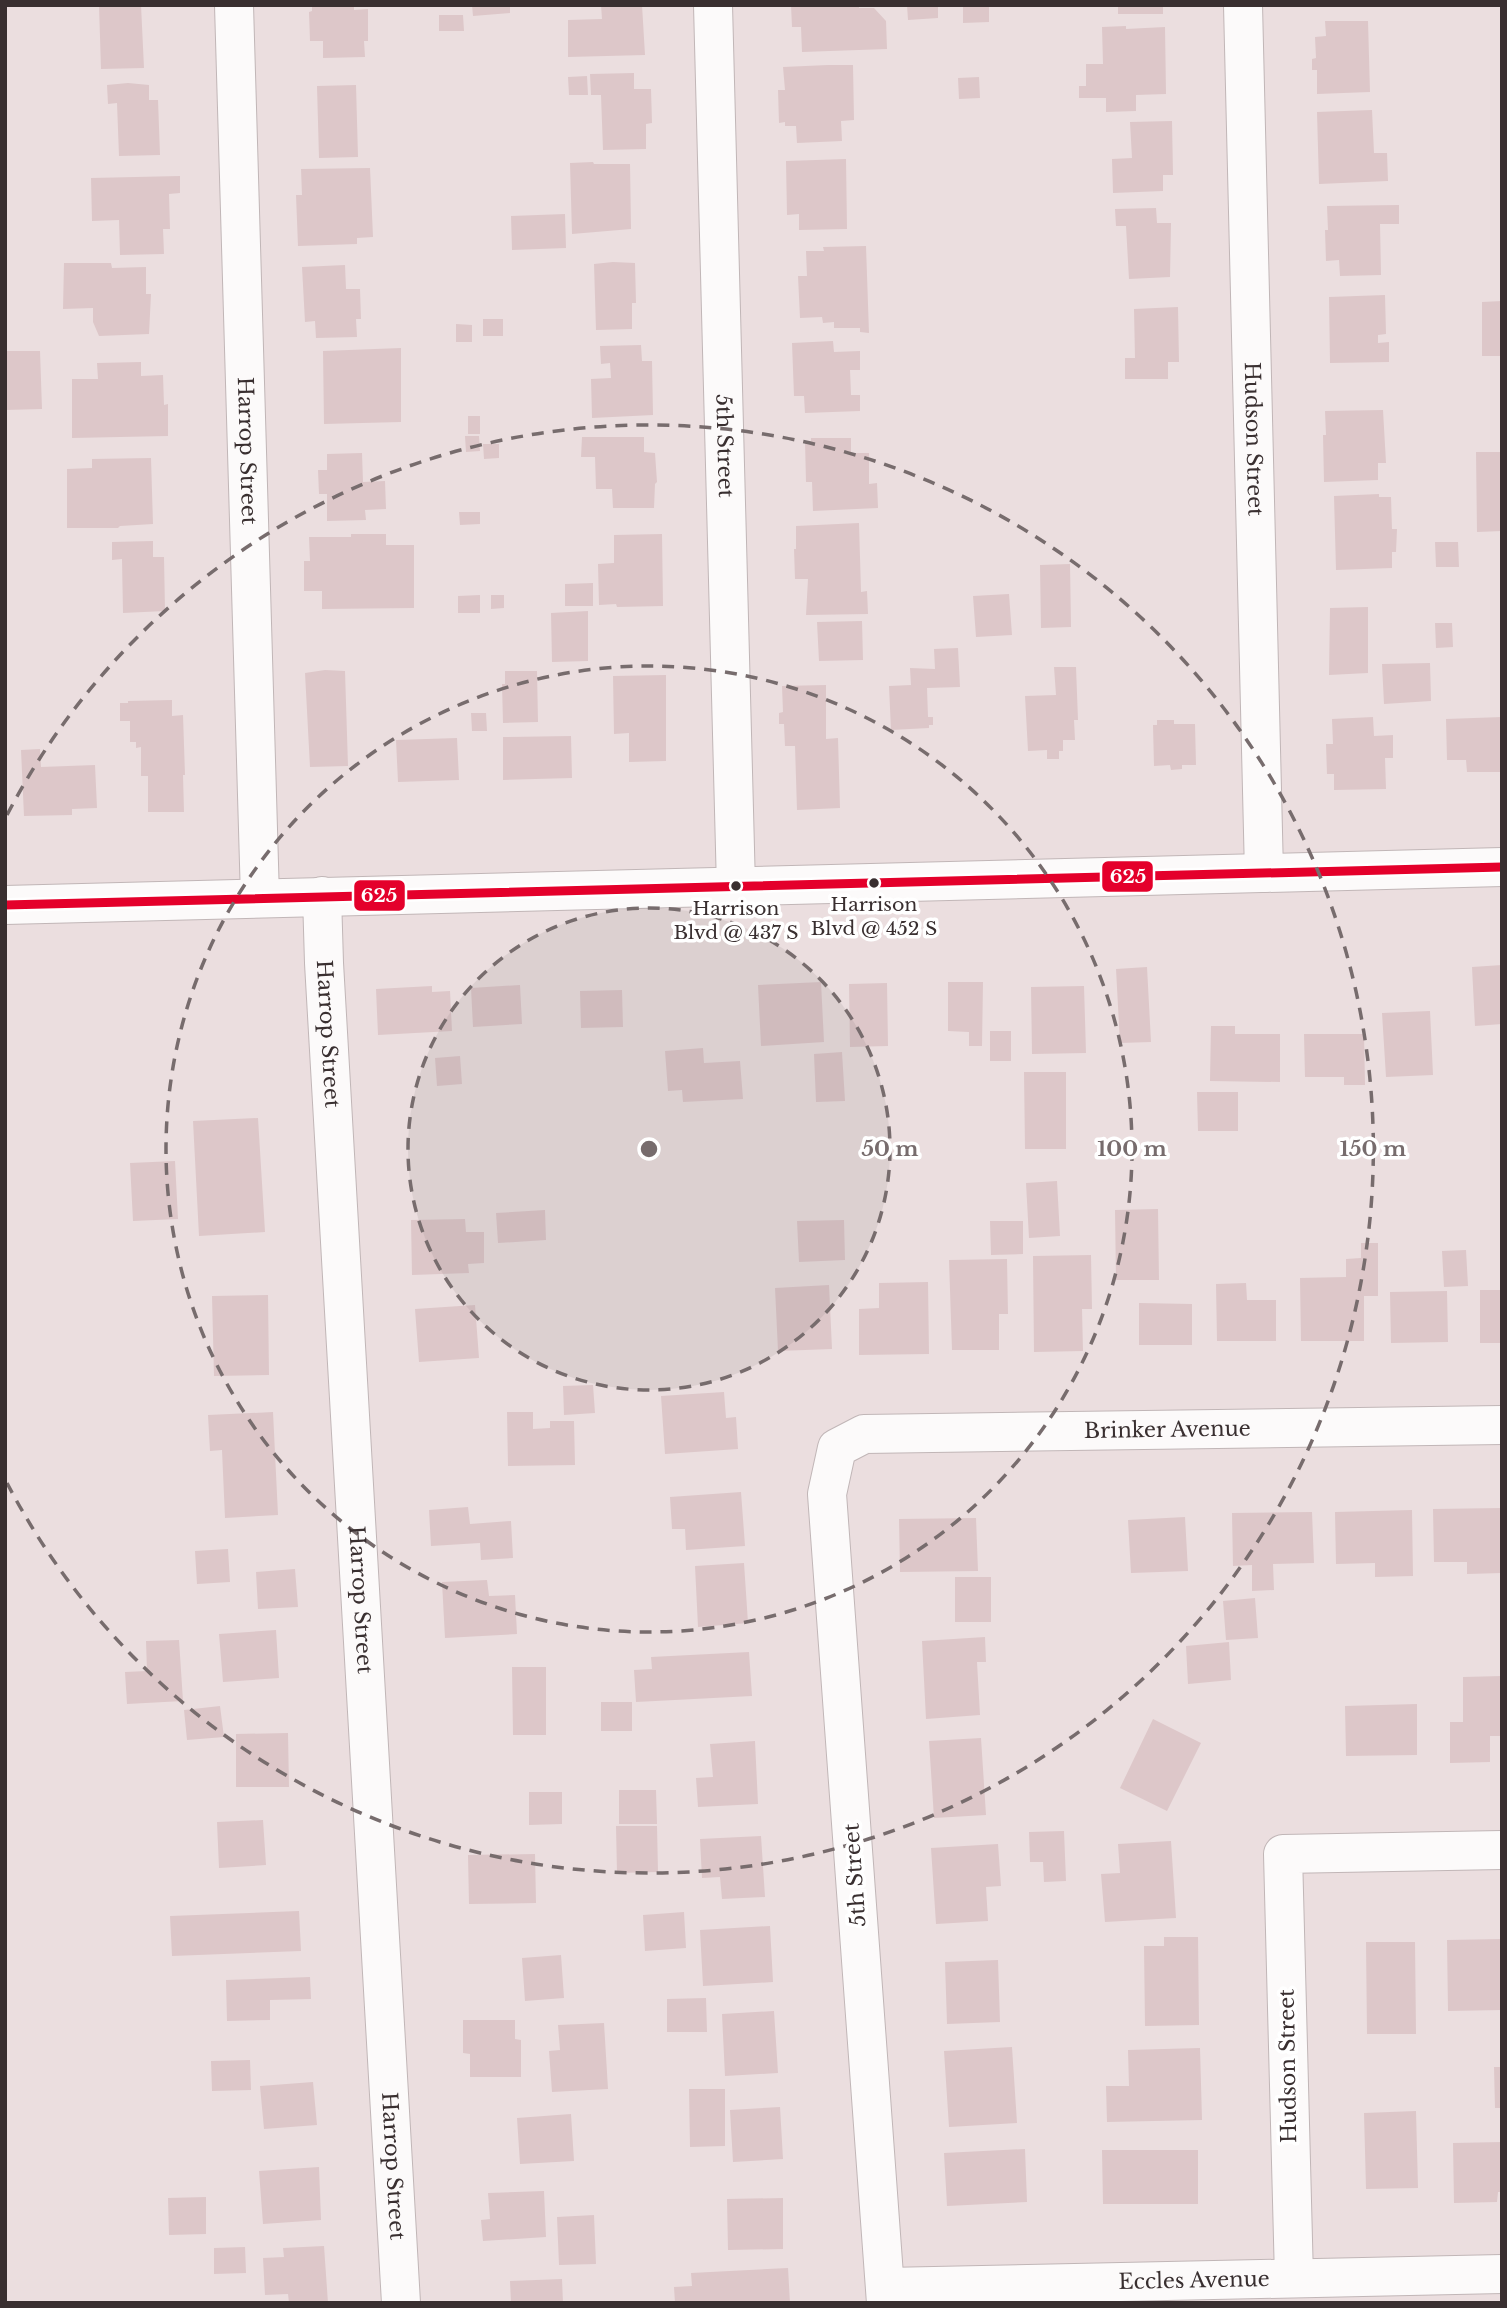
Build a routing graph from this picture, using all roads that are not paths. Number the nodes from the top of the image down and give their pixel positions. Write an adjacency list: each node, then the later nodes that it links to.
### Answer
1 (234, 5): 8 (street, Harrop Street)
2 (713, 5): 6 (street, 5th Street)
3 (1243, 5): 5 (street, Hudson Street)
4 (1502, 867): 5 (street)
5 (1264, 873): 6 (street)
6 (736, 887): 7 (street)
7 (322, 896): 8 (street); 16 (street, Harrop Street)
8 (260, 898): 9 (street)
9 (5, 905)
10 (1502, 1425): 11 (street, Brinker Avenue)
11 (837, 1448): 15 (street, 5th Street)
12 (1502, 1850): 14 (street, Hudson Street)
13 (1502, 2274): 14 (street, Eccles Avenue)
14 (1294, 2278): 15 (street, Eccles Avenue)
15 (886, 2295)
16 (401, 2303)

